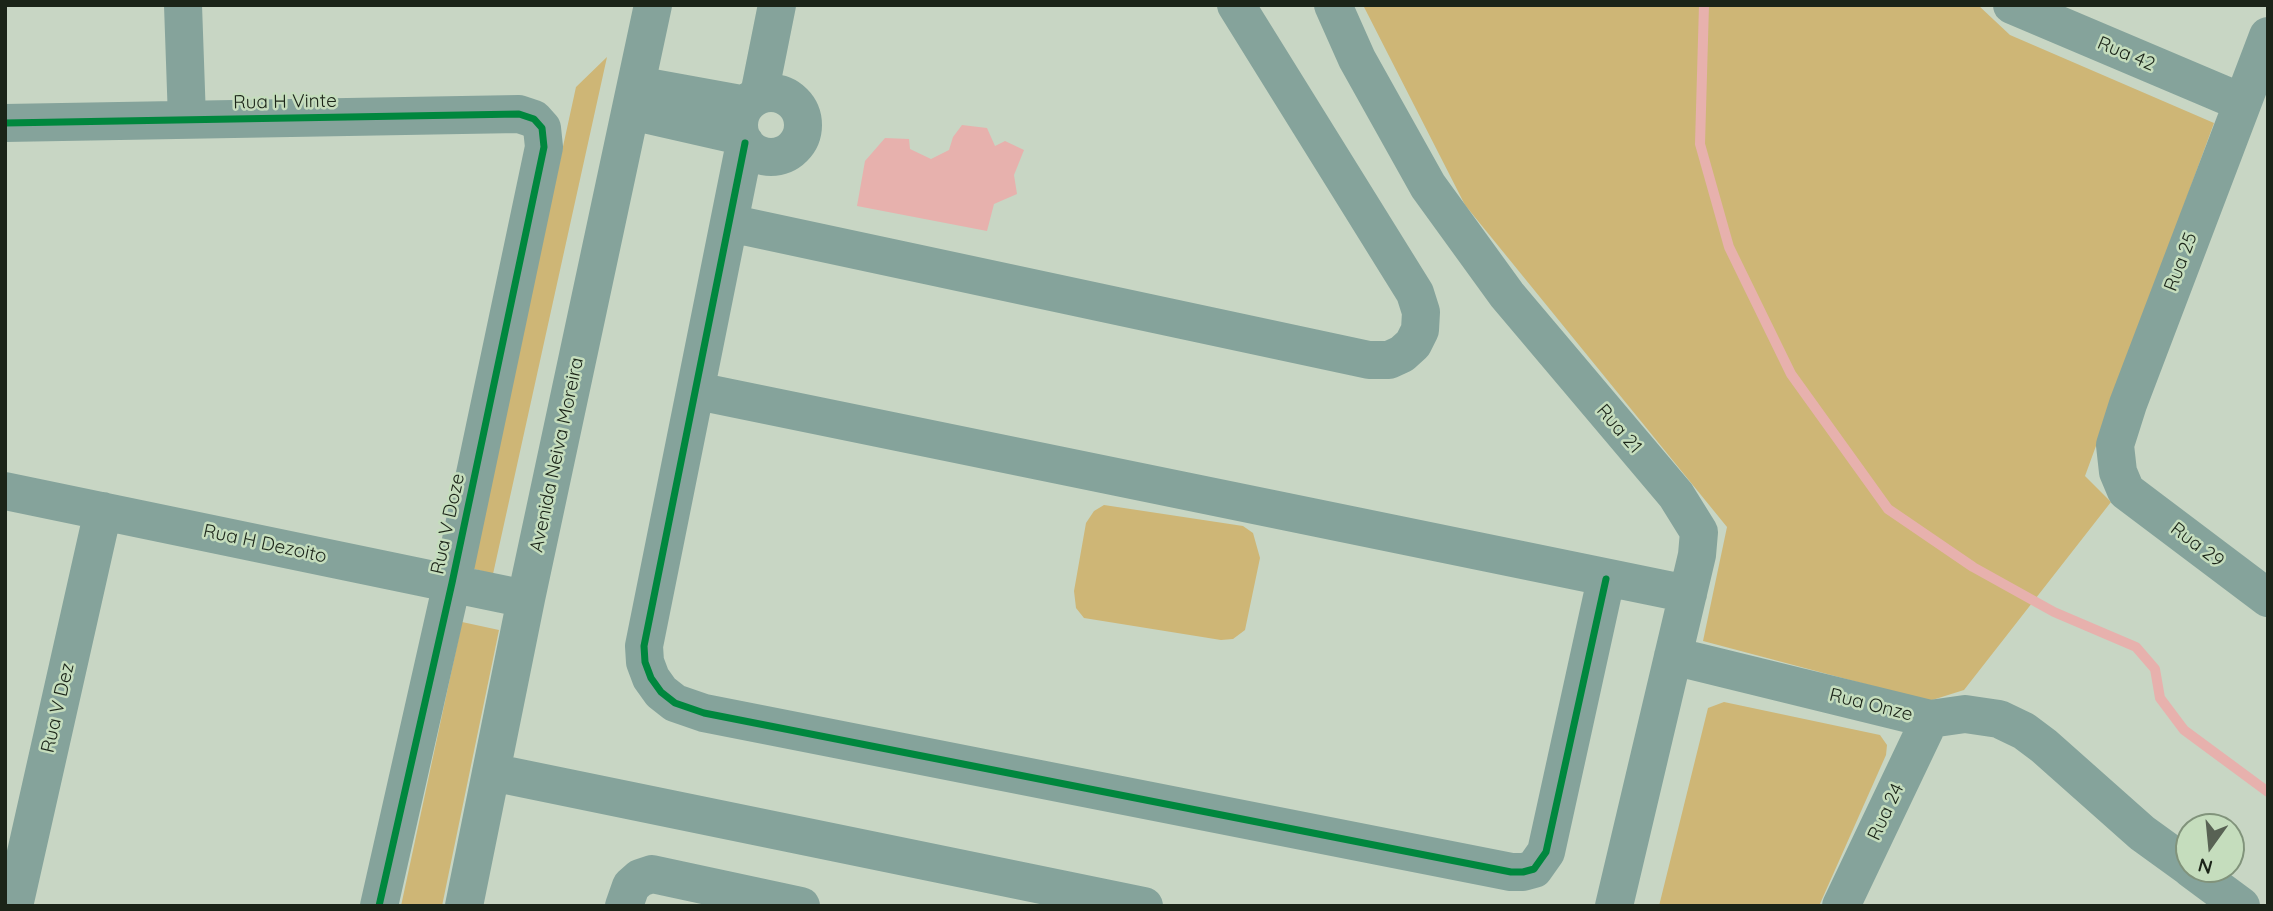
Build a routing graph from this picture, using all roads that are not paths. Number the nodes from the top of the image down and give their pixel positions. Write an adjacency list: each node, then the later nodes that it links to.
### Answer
1 (183, 5): 10 (street)
2 (653, 5): 8 (street, Avenida Neiva Moreira)
3 (777, 5): 11 (street)
4 (1236, 5): 14 (street)
5 (1333, 5): 21 (street, Rua 21)
6 (2012, 5): 9 (street, Rua 42)
7 (2268, 36): 9 (street, Rua 25)
8 (634, 98): 11 (street); 23 (street, Avenida Neiva Moreira)
9 (2241, 102): 17 (street, Rua 25)
10 (187, 120): 12 (street, Rua H Vinte); 13 (street, Rua H Vinte)
11 (748, 120): 14 (street)
12 (5, 123)
13 (544, 148): 20 (street, Rua V Doze)
14 (729, 223): 15 (street)
15 (697, 391): 19 (street); 19 (street)
16 (5, 491): 18 (street, Rua H Dezoito)
17 (2126, 491): 22 (street, Rua 29)
18 (103, 511): 20 (street, Rua H Dezoito); 29 (street, Rua V Dez)
19 (1606, 579): 21 (street)
20 (452, 583): 23 (street, Rua H Dezoito); 30 (street, Rua V Doze)
21 (1688, 594): 24 (street, Rua 21)
22 (2268, 598)
23 (526, 599): 26 (street, Avenida Neiva Moreira)
24 (1673, 656): 25 (street, Rua Onze); 35 (street, Rua 21)
25 (1930, 719): 27 (street, Rua Onze); 36 (street, Rua 24)
26 (491, 772): 31 (street, Avenida Neiva Moreira); 34 (street)
27 (2175, 857)
28 (2210, 883): 37 (street, Rua Onze)
29 (14, 906)
30 (379, 906)
31 (464, 906)
32 (624, 906): 33 (street)
33 (801, 906)
34 (1144, 906)
35 (1614, 906)
36 (1841, 906)
37 (2241, 906)

